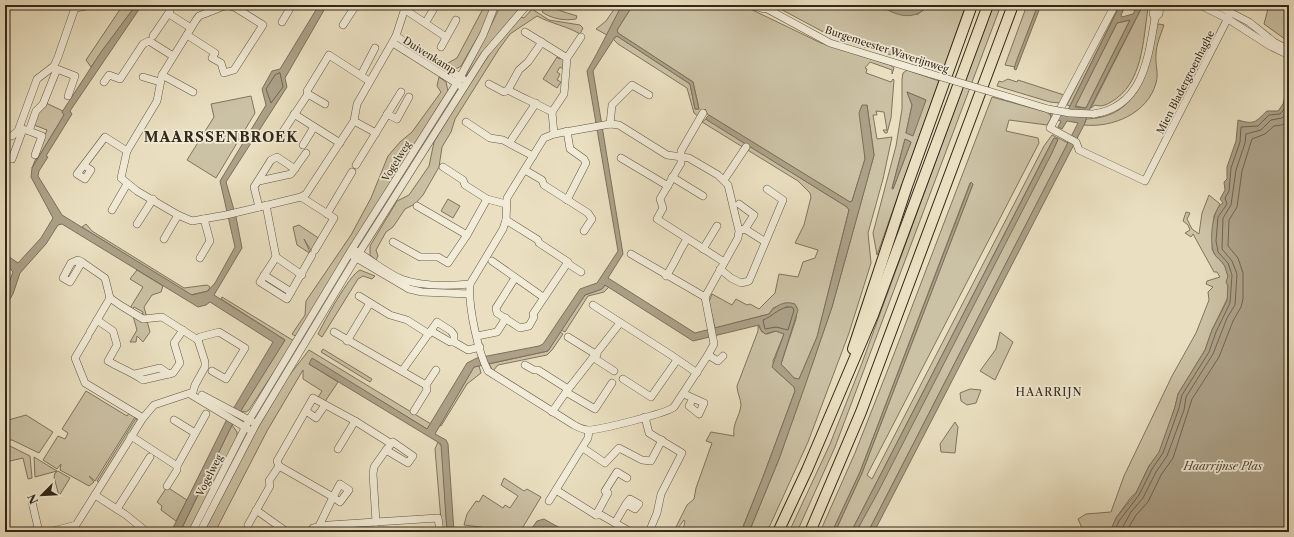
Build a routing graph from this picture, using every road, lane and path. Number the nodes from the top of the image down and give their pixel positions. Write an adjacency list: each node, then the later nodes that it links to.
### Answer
1 (91, 5): 18 (street)
2 (227, 5): 27 (street); 29 (street)
3 (292, 5): 24 (street)
4 (356, 5): 26 (street)
5 (436, 5): 25 (street)
6 (495, 5): 40 (street, Vogelweg)
7 (527, 5): 48 (street, Vogelweg)
8 (750, 5): 20 (street, Burgemeester Waverijnweg)
9 (760, 5): 20 (street, Burgemeester Waverijnweg)
10 (972, 5): 171 (highway)
11 (988, 5): 171 (highway)
12 (1013, 5): 225 (highway)
13 (1115, 5): 21 (street, Mien Bladergroenhaghe)
14 (1155, 5): 22 (street)
15 (1160, 5): 22 (street)
16 (1200, 5): 21 (street)
17 (1216, 5): 21 (street)
18 (76, 6): 59 (street)
19 (405, 7): 25 (street, Duivenkamp); 33 (street, Duivenkamp)
20 (768, 10): 22 (street, Burgemeester Waverijnweg, bridge)
21 (1230, 15): 37 (street); 38 (street)
22 (1155, 18)
23 (456, 20): 30 (street, Duivenkamp)
24 (282, 22)
25 (426, 22): 30 (street, Duivenkamp)
26 (343, 25)
27 (191, 28): 29 (street); 32 (street)
28 (526, 32): 34 (street)
29 (187, 36): 39 (street)
30 (446, 37): 35 (street, Duivenkamp)
31 (581, 37): 41 (street)
32 (152, 39): 39 (street); 47 (street)
33 (395, 40): 42 (street, Duivenkamp); 46 (street, Duivenkamp); 48 (street, Duivenkamp)
34 (542, 42): 41 (street); 50 (street)
35 (441, 47)
36 (375, 48): 43 (street)
37 (1289, 50)
38 (1289, 55)
39 (173, 56): 45 (street)
40 (470, 58): 42 (street, Duivenkamp); 48 (street, Vogelweg)
41 (567, 58): 61 (street)
42 (445, 67): 48 (street, Duivenkamp)
43 (361, 75): 46 (street); 53 (street)
44 (143, 77): 45 (street)
45 (161, 79): 51 (street); 78 (street)
46 (370, 81): 65 (street, Duivenkamp)
47 (104, 82)
48 (462, 82): 120 (street, Vogelweg); 122 (street, Vogelweg)
49 (488, 84): 50 (street)
50 (508, 90): 57 (street)
51 (193, 92)
52 (401, 92): 63 (street)
53 (308, 94): 58 (street); 62 (street)
54 (68, 96): 60 (street)
55 (649, 96): 67 (street)
56 (409, 98): 63 (street)
57 (536, 102): 61 (street); 75 (street)
58 (325, 104)
59 (27, 109): 60 (street); 74 (street)
60 (36, 111): 69 (street)
61 (552, 112): 73 (street)
62 (294, 114): 68 (street); 71 (street)
63 (387, 114): 72 (street)
64 (703, 114): 82 (street)
65 (354, 121): 72 (street); 76 (street, Duivenkamp)
66 (466, 122): 80 (street)
67 (607, 124): 70 (street); 82 (street)
68 (314, 127): 76 (street); 87 (street)
69 (30, 131): 79 (street); 83 (street)
70 (567, 131): 73 (street); 100 (street)
71 (282, 133)
72 (376, 133): 85 (street)
73 (554, 134): 80 (street)
74 (5, 137)
75 (512, 138)
76 (340, 143): 97 (street, Duivenkamp)
77 (746, 148): 91 (street)
78 (127, 152): 84 (street); 93 (street)
79 (35, 155)
80 (532, 156): 88 (street)
81 (621, 158): 94 (street)
82 (681, 158): 90 (street); 91 (street)
83 (12, 159)
84 (84, 165)
85 (356, 165)
86 (443, 167): 99 (street)
87 (295, 170): 92 (street); 92 (street)
88 (525, 170): 100 (street); 101 (street)
89 (352, 172): 106 (street)
90 (672, 177): 94 (street); 96 (street)
91 (724, 180): 112 (street)
92 (259, 181): 103 (street)
93 (127, 184): 98 (street); 105 (street)
94 (668, 186): 116 (street)
95 (767, 189): 118 (street)
96 (703, 196)
97 (301, 197): 103 (street); 106 (street)
98 (153, 199): 107 (street); 110 (street)
99 (487, 199): 101 (street); 114 (street)
100 (568, 200): 113 (street)
101 (506, 204): 109 (street)
102 (738, 204): 112 (street)
103 (262, 206): 108 (street); 123 (street)
104 (417, 206): 114 (street)
105 (112, 210)
106 (327, 214): 131 (street)
107 (178, 215): 108 (street); 115 (street)
108 (204, 219): 124 (street)
109 (506, 220): 128 (street); 134 (street)
110 (137, 224)
111 (717, 226): 119 (street)
112 (742, 230): 118 (street); 127 (street)
113 (584, 231)
114 (467, 235): 117 (street)
115 (164, 239)
116 (686, 239): 119 (street); 132 (street)
117 (393, 242)
118 (764, 242): 129 (street)
119 (703, 249): 127 (street)
120 (350, 251): 122 (street); 181 (street, Vogelweg)
121 (630, 254): 132 (street)
122 (358, 256): 134 (street); 135 (street); 183 (street, Vogelweg)
123 (276, 257): 131 (street); 131 (street)
124 (200, 258)
125 (492, 261): 133 (street)
126 (82, 262): 139 (street)
127 (724, 262): 129 (street)
128 (567, 263): 130 (street); 137 (street)
129 (720, 269): 138 (street)
130 (581, 272)
131 (302, 275)
132 (666, 276): 138 (street)
133 (515, 278): 137 (street); 142 (street)
134 (470, 284): 135 (street)
135 (469, 294): 148 (street)
136 (359, 296): 140 (street)
137 (543, 297): 142 (street)
138 (705, 297): 154 (street)
139 (110, 298): 143 (street); 145 (street)
140 (370, 303): 147 (street); 151 (street)
141 (593, 305): 144 (street)
142 (506, 318): 148 (street)
143 (97, 320): 145 (street); 178 (street)
144 (620, 323): 156 (street); 157 (street)
145 (183, 330): 150 (street)
146 (334, 332): 151 (street)
147 (430, 333): 152 (street); 152 (street); 161 (street)
148 (478, 336): 153 (street)
149 (568, 337): 156 (street)
150 (198, 340): 160 (street); 168 (street)
151 (347, 341): 161 (street)
152 (454, 342): 153 (street)
153 (480, 347): 175 (street)
154 (708, 355): 155 (street); 163 (street)
155 (723, 356)
156 (595, 357): 162 (street); 167 (street)
157 (677, 360): 163 (street); 164 (street)
158 (525, 365): 167 (street)
159 (436, 370): 166 (street)
160 (212, 371)
161 (402, 371): 166 (street)
162 (614, 371)
163 (697, 373): 169 (street)
164 (623, 379)
165 (612, 383): 167 (street)
166 (426, 385): 174 (street)
167 (567, 390): 175 (street)
168 (192, 393): 178 (street); 180 (street)
169 (684, 394): 170 (street); 177 (street)
170 (693, 398)
171 (837, 400): 224 (highway)
172 (325, 406): 173 (street); 173 (street); 182 (street)
173 (306, 411): 198 (street)
174 (414, 411)
175 (552, 412): 185 (street)
176 (206, 414): 187 (street)
177 (645, 416): 185 (street); 189 (street)
178 (143, 418): 188 (street)
179 (174, 420): 187 (street)
180 (238, 420): 181 (street); 184 (street)
181 (249, 420): 183 (street); 184 (street, Vogelweg)
182 (355, 421): 190 (street); 193 (street)
183 (256, 424): 186 (street, Vogelweg)
184 (245, 428): 186 (street); 217 (street, Vogelweg)
185 (589, 430): 192 (street)
186 (252, 432): 218 (street, Vogelweg)
187 (194, 433): 197 (street)
188 (131, 436): 197 (street); 202 (street)
189 (662, 440): 192 (street); 223 (street)
190 (390, 443): 191 (street); 194 (street)
191 (401, 448): 195 (street); 195 (street)
192 (582, 448): 201 (street)
193 (338, 450)
194 (386, 450): 195 (street); 209 (street)
195 (396, 456)
196 (150, 457): 206 (street)
197 (177, 466): 200 (street)
198 (279, 466): 207 (street); 212 (street)
199 (627, 478): 208 (street)
200 (167, 486)
201 (556, 490): 203 (street); 208 (street)
202 (95, 495): 206 (street); 213 (street)
203 (549, 501)
204 (32, 502): 214 (street)
205 (626, 504): 210 (street)
206 (116, 509): 216 (street)
207 (256, 510): 211 (street); 219 (street)
208 (596, 514): 210 (street)
209 (376, 522): 212 (street); 221 (street)
210 (615, 523): 222 (street)
211 (248, 525)
212 (319, 526): 220 (street)
213 (77, 528): 215 (street)
214 (39, 532)
215 (49, 532)
216 (146, 532)
217 (192, 532)
218 (200, 532)
219 (287, 532)
220 (310, 532)
221 (440, 532)
222 (631, 532)
223 (649, 532)
224 (778, 532)
225 (810, 532)

